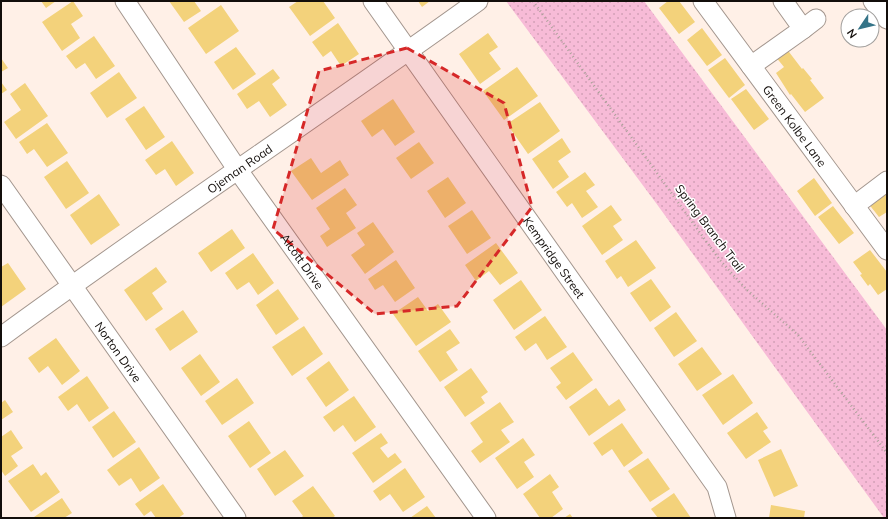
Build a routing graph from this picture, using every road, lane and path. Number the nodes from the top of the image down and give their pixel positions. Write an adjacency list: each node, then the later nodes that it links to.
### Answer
1 (124, 1): 11 (street, Alcott Drive)
2 (373, 1): 9 (street, Kempridge Street)
3 (478, 1): 9 (street, Ojeman Road)
4 (533, 1): 18 (path, Spring Branch Trail)
5 (703, 1): 10 (street, Green Kolbe Lane)
6 (783, 1): 10 (street)
7 (873, 1): 8 (street)
8 (887, 20)
9 (408, 51): 11 (street, Ojeman Road); 21 (street, Kempridge Street)
10 (751, 66): 14 (street, Green Kolbe Lane)
11 (237, 170): 16 (street, Ojeman Road); 20 (street, Alcott Drive)
12 (887, 181): 14 (street)
13 (1, 185): 16 (street, Norton Drive)
14 (854, 206): 15 (street, Green Kolbe Lane)
15 (887, 250)
16 (72, 285): 17 (street, Ojeman Road); 19 (street, Norton Drive)
17 (1, 337)
18 (887, 453)
19 (236, 518)
20 (486, 518)
21 (726, 518)

